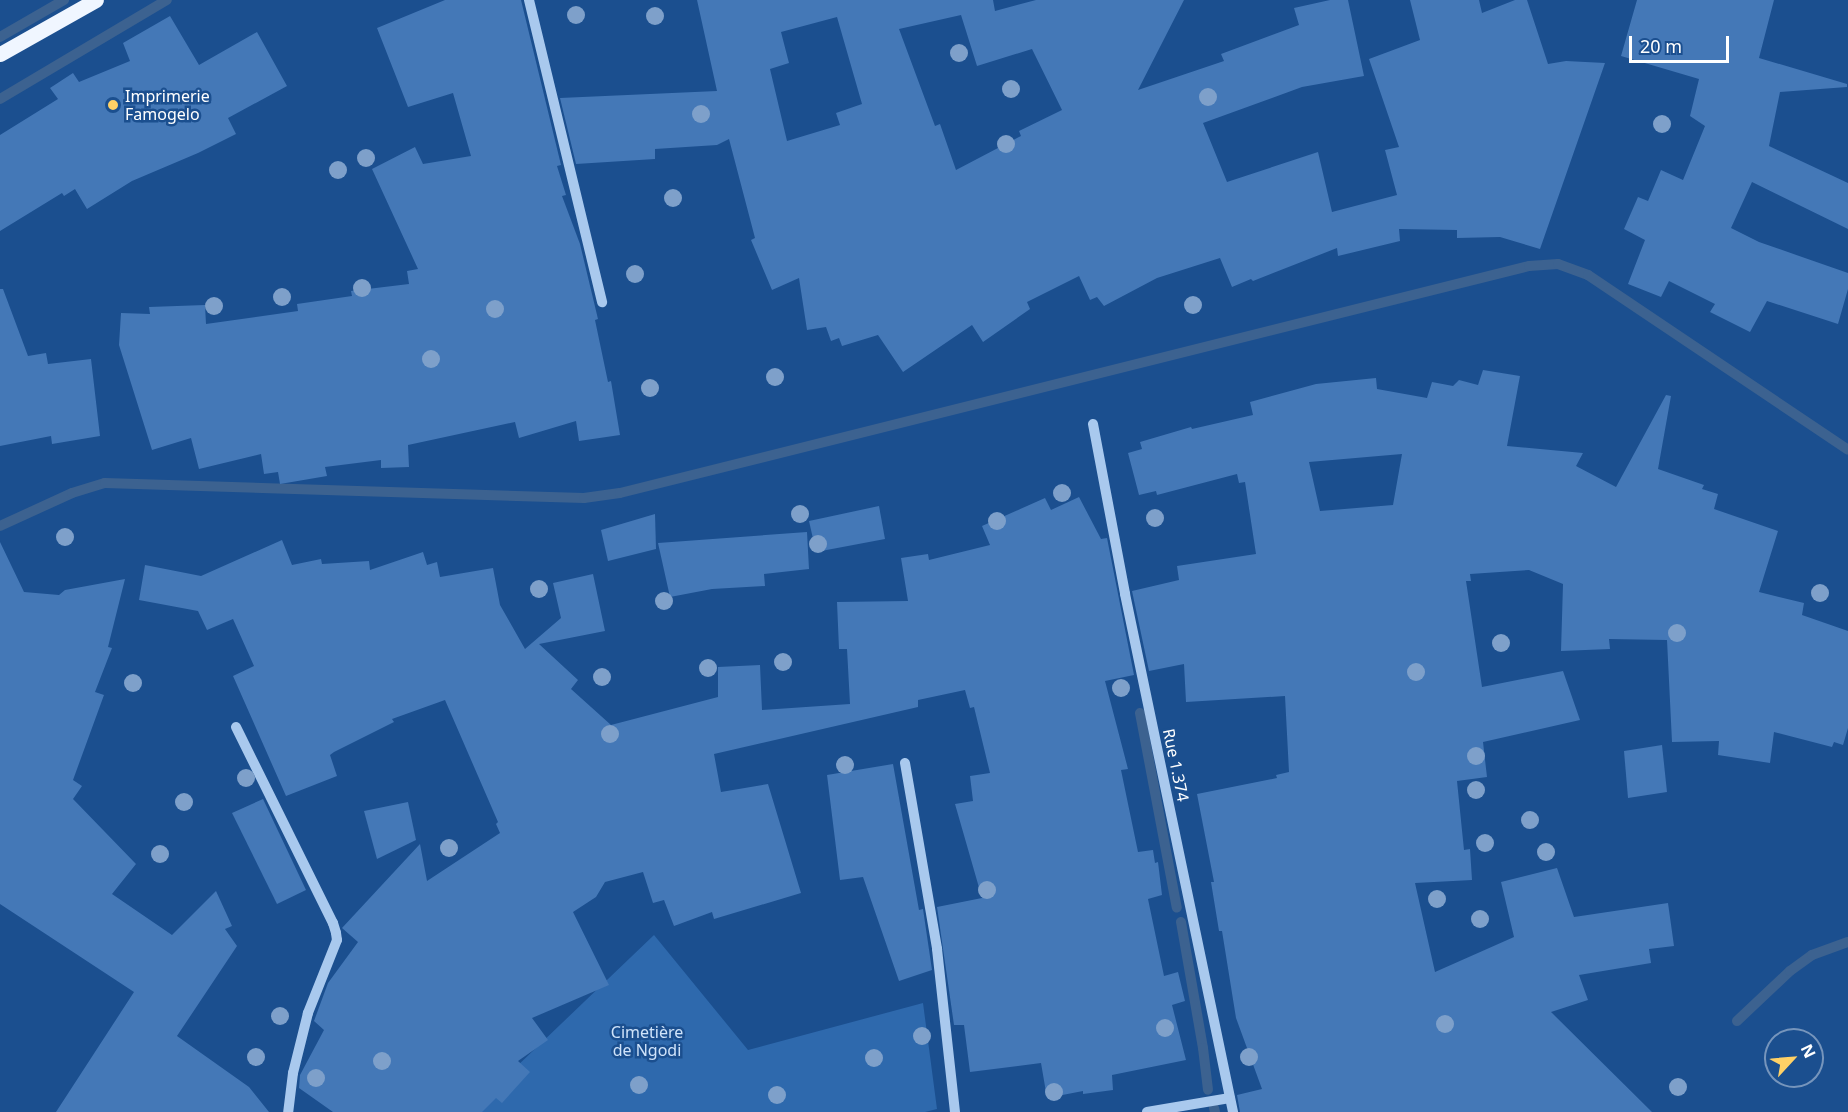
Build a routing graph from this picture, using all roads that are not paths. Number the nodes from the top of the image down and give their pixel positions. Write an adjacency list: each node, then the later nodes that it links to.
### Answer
1 (96, 0): 3 (main road)
2 (529, 0): 4 (street)
3 (0, 54)
4 (602, 302)
5 (1093, 424): 8 (street, Rue 1.374)
6 (236, 727): 9 (street)
7 (904, 764): 10 (street)
8 (1230, 1098): 11 (street); 12 (street, Rue 1.374)
9 (288, 1112)
10 (955, 1112)
11 (1147, 1112)
12 (1233, 1112)

